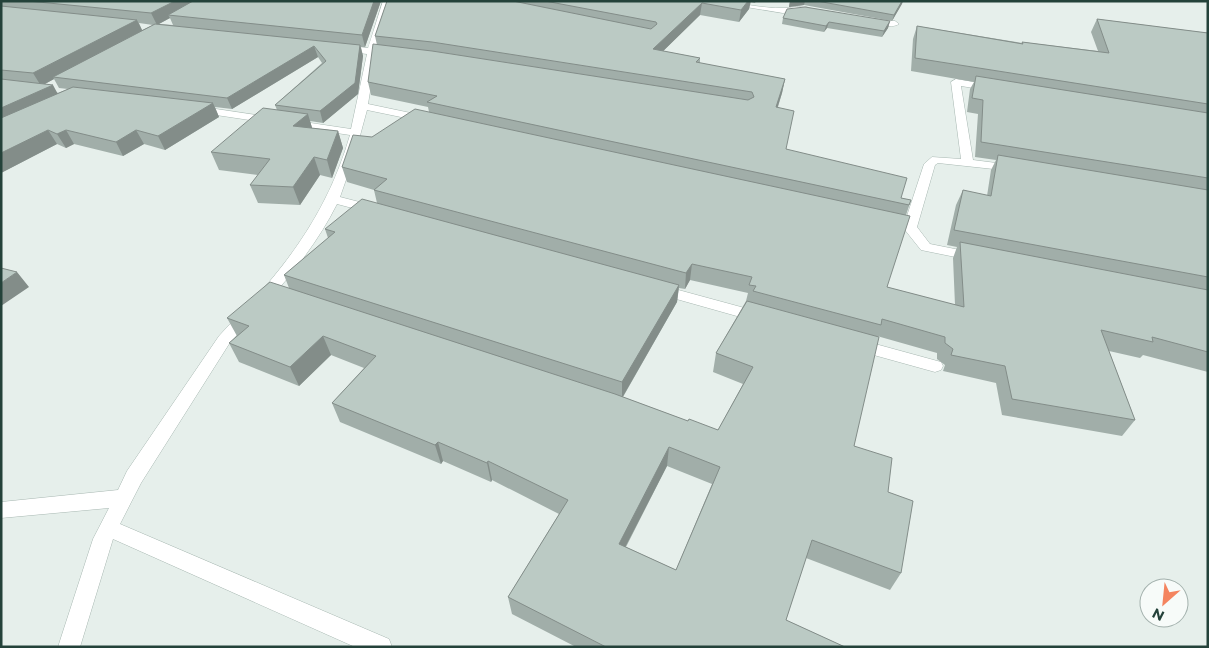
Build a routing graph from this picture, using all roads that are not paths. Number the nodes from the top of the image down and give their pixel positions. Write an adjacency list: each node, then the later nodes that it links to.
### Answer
1 (388, 1): 8 (street)
2 (714, 1): 3 (street)
3 (726, 2): 4 (street)
4 (813, 10)
5 (859, 18): 6 (street)
6 (896, 24)
7 (332, 47): 8 (street)
8 (370, 51): 9 (street); 11 (street)
9 (397, 54)
10 (1004, 90): 15 (street)
11 (363, 106): 13 (street); 14 (street)
12 (184, 107): 14 (street)
13 (440, 123)
14 (356, 133): 17 (street)
15 (966, 161): 16 (street); 20 (street)
16 (1024, 170)
17 (333, 199): 18 (street); 23 (street)
18 (391, 215)
19 (876, 219): 20 (street)
20 (910, 227): 21 (street)
21 (984, 258)
22 (648, 287): 25 (street)
23 (270, 291): 24 (street); 28 (street)
24 (288, 297)
25 (773, 321)
26 (839, 340): 27 (street)
27 (935, 366)
28 (124, 498): 29 (street); 30 (street)
29 (1, 510)
30 (108, 528): 31 (street); 32 (street)
31 (69, 647)
32 (381, 647)

